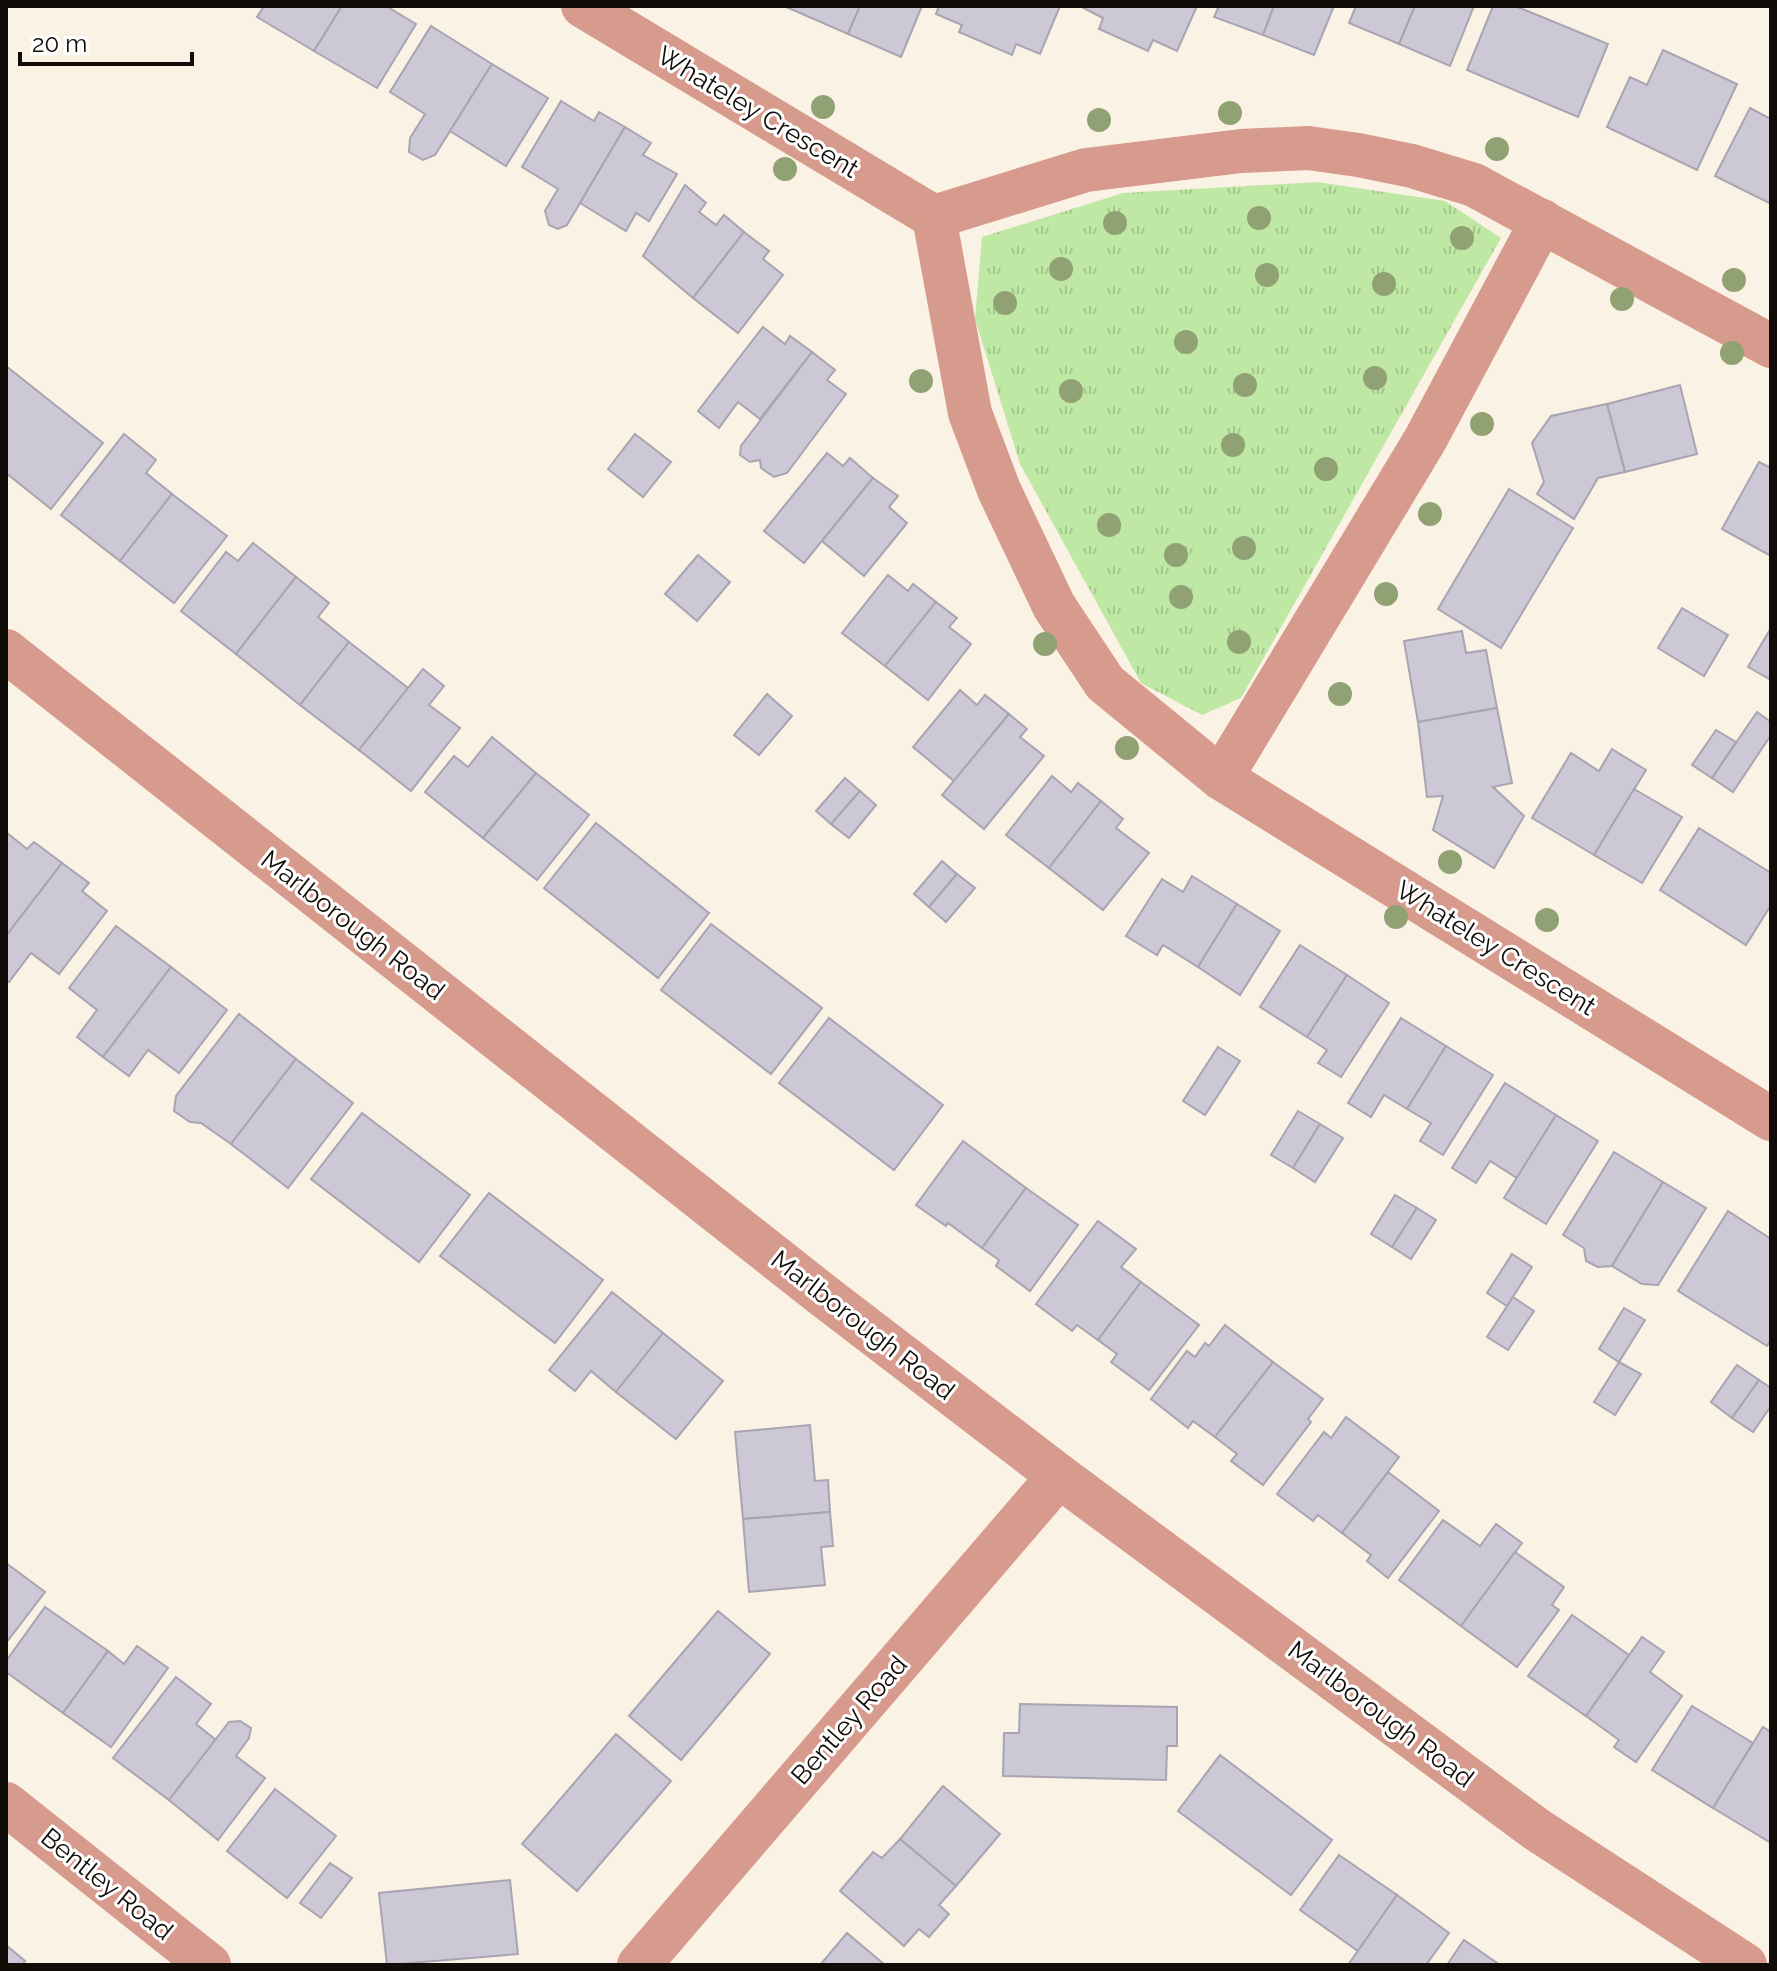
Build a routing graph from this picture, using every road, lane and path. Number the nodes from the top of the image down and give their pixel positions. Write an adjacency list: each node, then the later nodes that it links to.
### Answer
1 (583, 6): 2 (street, Whateley Crescent)
2 (934, 217): 3 (street); 6 (street, Whateley Crescent)
3 (1542, 221): 4 (street); 6 (street)
4 (1771, 346)
5 (6, 651): 8 (street, Marlborough Road)
6 (1221, 778): 7 (street, Whateley Crescent)
7 (1771, 1119)
8 (1059, 1476): 11 (street, Bentley Road); 12 (street, Marlborough Road)
9 (6, 1804): 10 (street, Bentley Road)
10 (209, 1965)
11 (639, 1965)
12 (1745, 1965)

